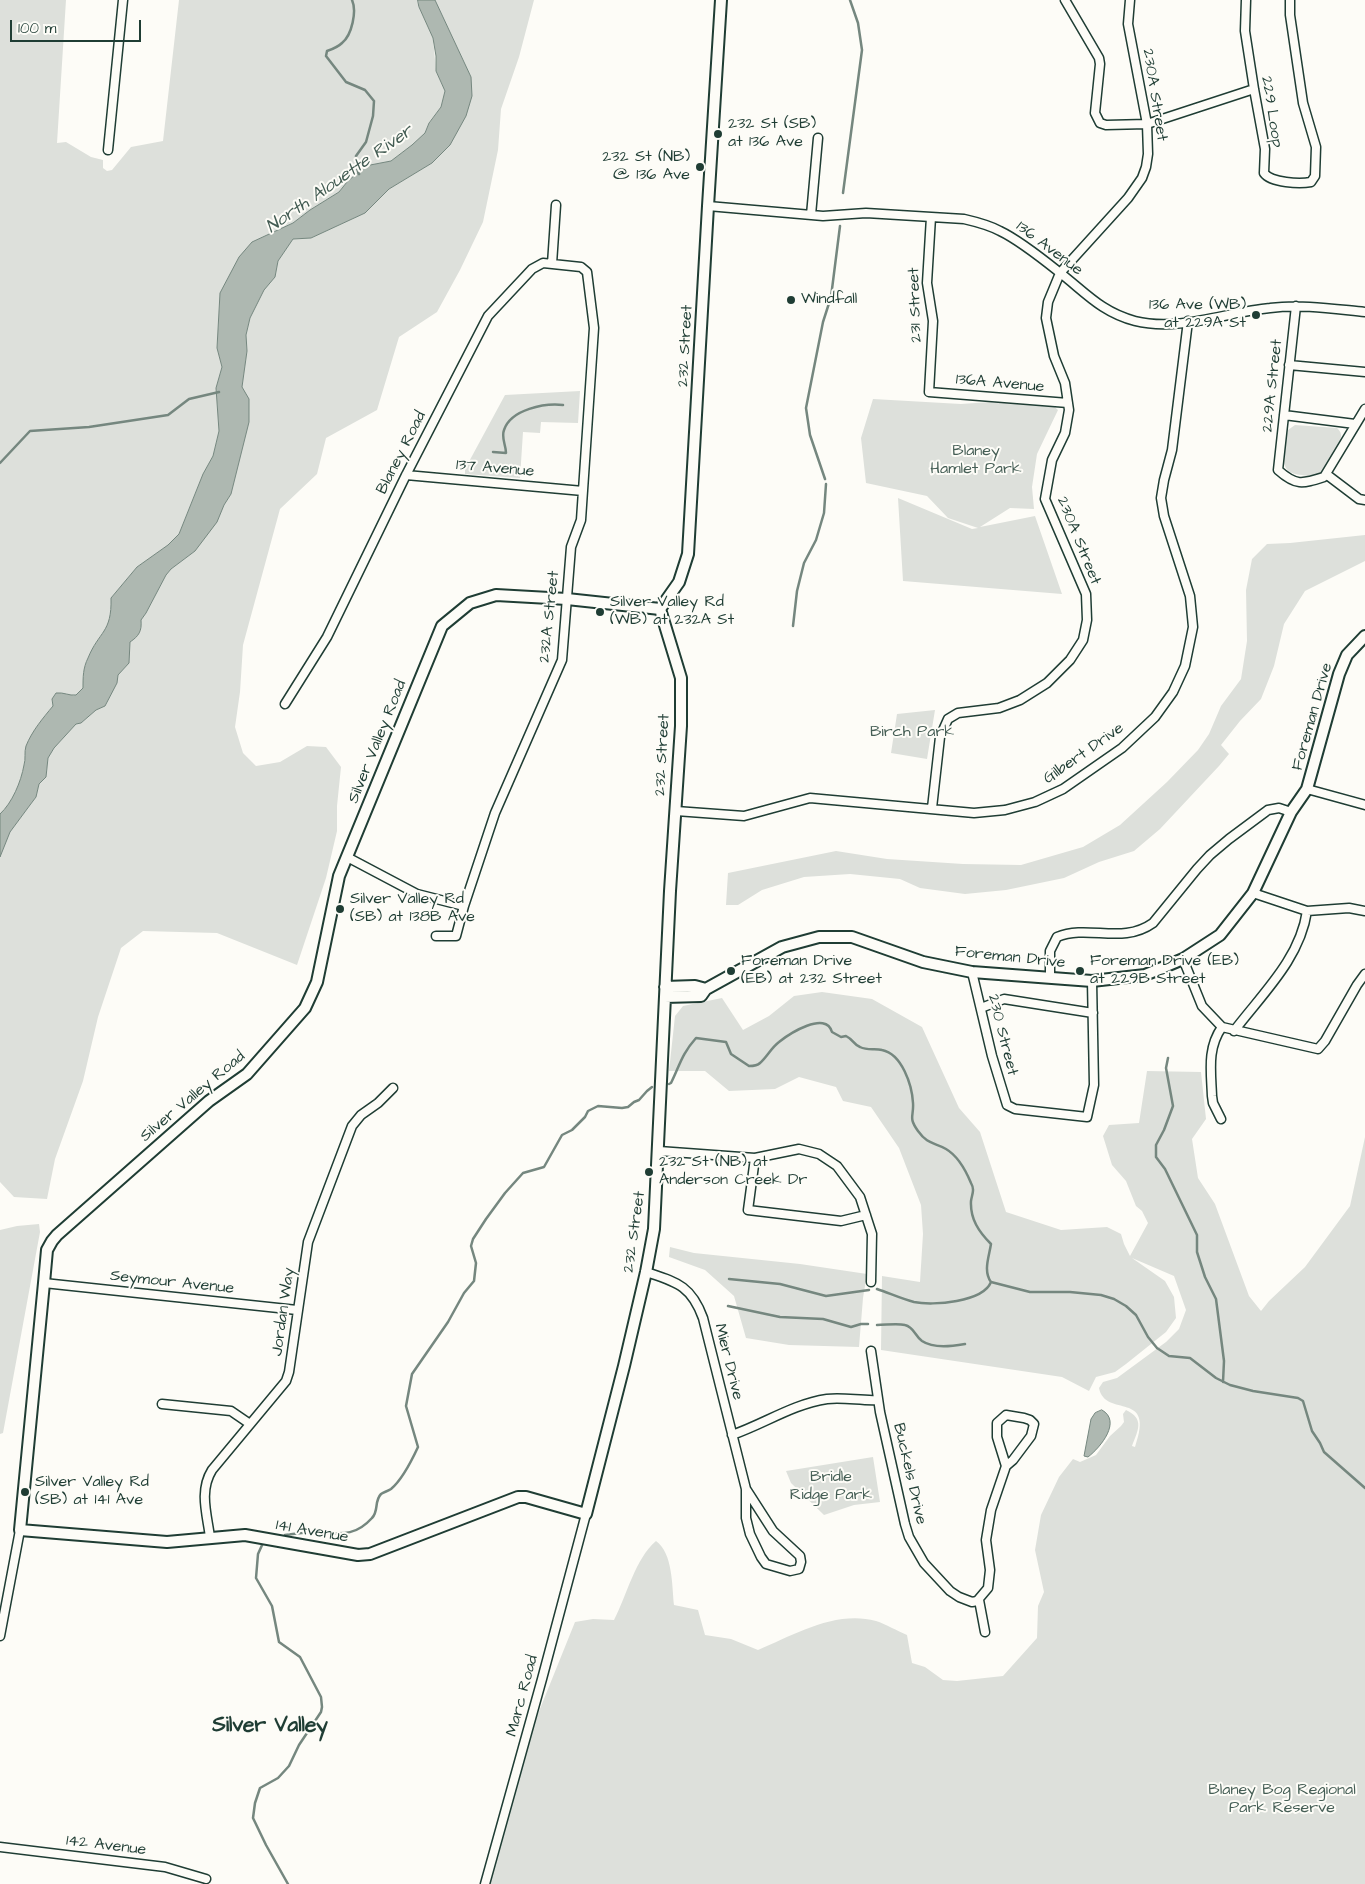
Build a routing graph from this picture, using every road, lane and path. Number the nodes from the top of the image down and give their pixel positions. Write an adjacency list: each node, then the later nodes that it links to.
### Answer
1 (123, 0): 10 (street)
2 (721, 0): 12 (street, 232 Street)
3 (1065, 0): 8 (street)
4 (1130, 0): 8 (street, 230A Street)
5 (1246, 0): 7 (street, 229 Loop)
6 (1290, 0): 7 (street, 229 Loop)
7 (1254, 89): 8 (street)
8 (1147, 124): 17 (street, 230A Street)
9 (818, 138): 13 (street)
10 (108, 150)
11 (556, 205): 15 (street)
12 (708, 206): 13 (street, 136 Avenue); 33 (street, 232 Street)
13 (811, 215): 14 (street, 136 Avenue)
14 (931, 217): 17 (street, 136 Avenue); 23 (street, 231 Street)
15 (552, 264): 16 (street, Blaney Road); 29 (street, Blaney Road)
16 (581, 267): 30 (street, 232A Street)
17 (1060, 273): 20 (street, 136 Avenue); 24 (street, 230A Street)
18 (1296, 306): 19 (street, 136 Avenue); 20 (street, 136 Avenue); 21 (street, 229A Street)
19 (1365, 312)
20 (1188, 321): 38 (street, Gilbert Drive)
21 (1289, 365): 22 (street); 26 (street, 229A Street)
22 (1365, 372)
23 (929, 392): 24 (street, 136A Avenue)
24 (1068, 403): 38 (street, 230A Street)
25 (1365, 409): 27 (street)
26 (1284, 415): 27 (street); 28 (street, 229A Street)
27 (1355, 424): 28 (street)
28 (1326, 474): 31 (street)
29 (406, 475): 30 (street, 137 Avenue); 35 (street, Blaney Road)
30 (582, 491): 32 (street, 232A Street)
31 (1365, 500)
32 (567, 599): 33 (street, Silver Valley Road); 41 (street, Silver Valley Road); 43 (street, 232A Street)
33 (660, 609): 39 (street, 232 Street)
34 (1365, 636): 36 (street, Foreman Drive)
35 (285, 704)
36 (1308, 789): 37 (street); 40 (street, Foreman Drive)
37 (1365, 805)
38 (932, 808): 39 (street, Gilbert Drive)
39 (676, 810): 52 (street, 232 Street)
40 (1291, 812): 42 (street, Foreman Drive); 50 (street)
41 (347, 857): 43 (street); 64 (street, Silver Valley Road)
42 (1253, 892): 45 (street); 47 (street, Foreman Drive)
43 (464, 906): 46 (street, 232A Street)
44 (1365, 910): 45 (street)
45 (1307, 911): 56 (street)
46 (436, 936)
47 (1183, 959): 51 (street, Foreman Drive); 55 (street)
48 (972, 972): 50 (street, Foreman Drive); 52 (street, Foreman Drive); 53 (street, 230 Street)
49 (1365, 974): 56 (street)
50 (1050, 978): 51 (street, Foreman Drive)
51 (1092, 981): 54 (street)
52 (665, 992): 59 (street, 232 Street)
53 (981, 1008): 54 (street); 54 (street, 230 Street)
54 (1092, 1013)
55 (1222, 1027): 56 (street); 58 (street)
56 (1234, 1031)
57 (393, 1088): 65 (street, Jordan Way)
58 (1221, 1119)
59 (659, 1150): 60 (street); 62 (street, 232 Street)
60 (755, 1158): 61 (street); 61 (street)
61 (866, 1216): 63 (street)
62 (646, 1272): 70 (street, Mier Drive); 73 (street, 232 Street)
63 (871, 1282)
64 (44, 1283): 65 (street, Seymour Avenue); 74 (street, Silver Valley Road)
65 (297, 1310): 69 (street, Jordan Way)
66 (871, 1351): 67 (street, Buckels Drive)
67 (878, 1400): 70 (street); 76 (street, Buckels Drive)
68 (162, 1404): 69 (street)
69 (250, 1424): 75 (street, Jordan Way)
70 (732, 1435): 72 (street, Mier Drive)
71 (1006, 1466): 71 (street); 76 (street)
72 (746, 1489): 72 (street, Mier Drive)
73 (586, 1514): 75 (street, 141 Avenue); 81 (street, Marc Road)
74 (20, 1530): 75 (street, 141 Avenue); 78 (street, Silver Valley Road)
75 (210, 1537)
76 (979, 1600): 77 (street)
77 (985, 1632)
78 (0, 1636)
79 (0, 1847): 80 (street, 142 Avenue)
80 (206, 1878)
81 (484, 1884)

